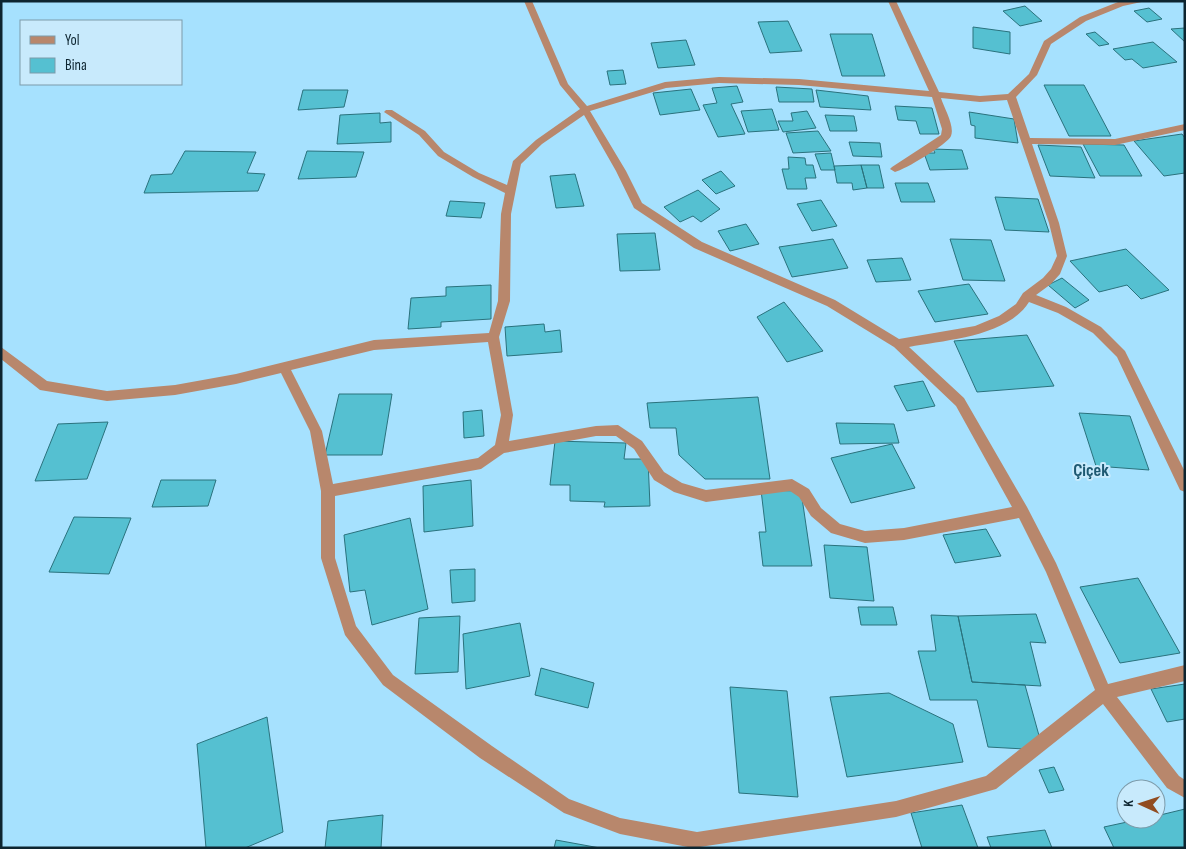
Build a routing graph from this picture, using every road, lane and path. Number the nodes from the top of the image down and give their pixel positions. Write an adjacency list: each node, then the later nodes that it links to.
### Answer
1 (528, 1): 6 (street)
2 (892, 1): 4 (street)
3 (1142, 1): 5 (street)
4 (934, 94): 5 (street); 6 (street); 10 (street)
5 (1012, 97): 9 (street)
6 (584, 110): 11 (street); 14 (street)
7 (389, 112): 11 (street)
8 (1185, 127): 9 (street)
9 (1026, 141): 12 (street)
10 (896, 170)
11 (510, 190): 13 (street)
12 (1027, 296): 14 (street); 18 (street)
13 (493, 337): 16 (street); 17 (street)
14 (898, 344): 20 (street)
15 (1, 352): 16 (street)
16 (283, 366): 19 (street)
17 (501, 448): 19 (street); 20 (street)
18 (1185, 486)
19 (328, 491): 24 (street)
20 (1022, 511): 22 (street)
21 (1185, 673): 22 (street)
22 (1104, 693): 23 (street); 24 (street)
23 (1185, 790)
24 (697, 844)

